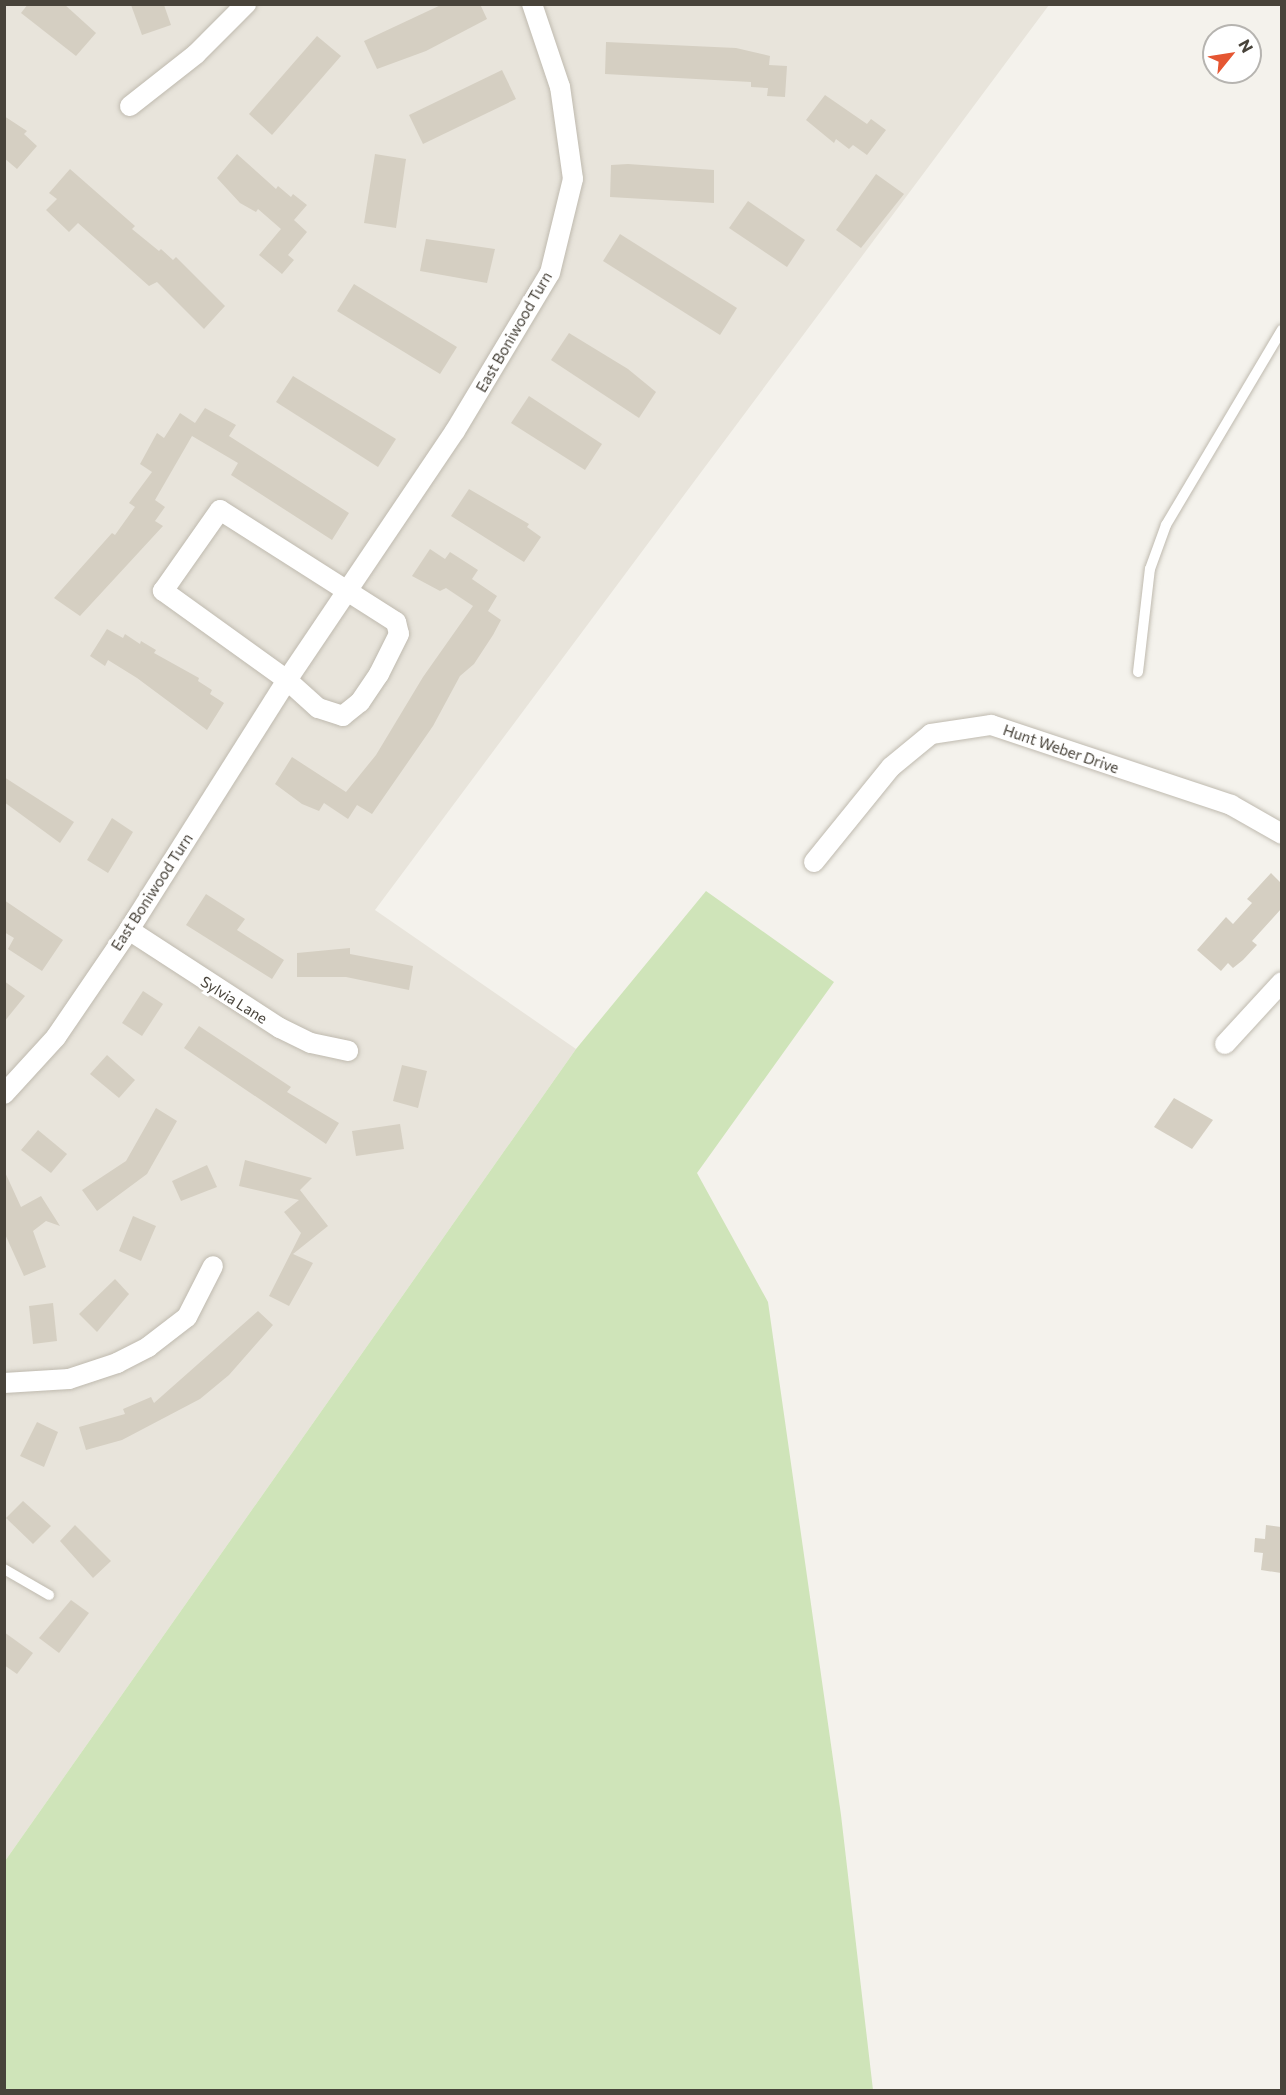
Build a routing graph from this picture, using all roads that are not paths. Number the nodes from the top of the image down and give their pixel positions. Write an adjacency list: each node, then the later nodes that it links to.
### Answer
1 (246, 4): 3 (street)
2 (532, 4): 5 (street, East Boniwood Turn)
3 (130, 106)
4 (1281, 330): 6 (lane)
5 (347, 593): 7 (street, East Boniwood Turn); 7 (street); 7 (street)
6 (1138, 672)
7 (287, 681): 10 (street, East Boniwood Turn)
8 (1281, 834): 9 (street, Hunt Weber Drive)
9 (814, 862)
10 (129, 930): 13 (street, Sylvia Lane); 14 (street, East Boniwood Turn)
11 (1281, 982): 12 (street)
12 (1225, 1044)
13 (348, 1051)
14 (4, 1094)
15 (213, 1266): 16 (street)
16 (4, 1383)
17 (4, 1569): 18 (lane)
18 (49, 1595)

